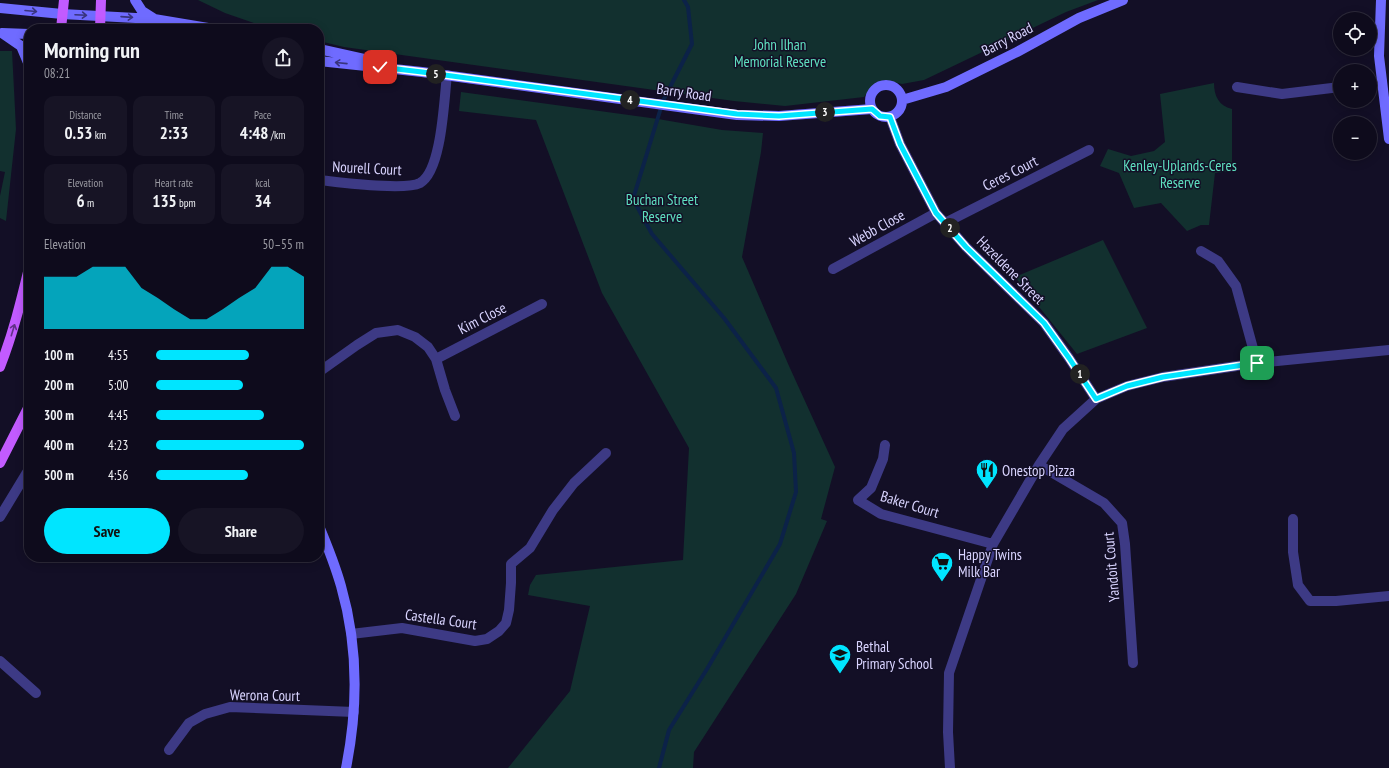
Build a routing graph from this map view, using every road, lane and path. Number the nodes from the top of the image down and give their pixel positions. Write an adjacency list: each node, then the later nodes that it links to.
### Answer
1 (64, 0): 7 (main road)
2 (101, 0): 8 (main road)
3 (135, 0): 9 (street)
4 (1123, 0): 24 (street, Barry Road)
5 (1381, 0): 21 (street)
6 (0, 8): 7 (street, one-way to 7)
7 (62, 14): 8 (street, one-way to 8); 10 (main road)
8 (100, 16): 9 (street, one-way to 9); 11 (main road)
9 (154, 19): 12 (street)
10 (61, 24)
11 (100, 24)
12 (184, 24)
13 (1, 33): 14 (street); 16 (street)
14 (24, 34)
15 (324, 51): 18 (street, Barry Road)
16 (24, 53)
17 (324, 62): 18 (street, Barry Road, one-way to 17)
18 (422, 72): 19 (street, Barry Road)
19 (446, 75): 25 (street, Barry Road); 29 (street, Nourell Court)
20 (1377, 82): 21 (street)
21 (1382, 82): 27 (street)
22 (1238, 87): 23 (street)
23 (1333, 88)
24 (902, 100): 25 (street); 26 (street)
25 (872, 109): 26 (street)
26 (890, 117): 30 (street, Hazeldene Street)
27 (1389, 139)
28 (1089, 150): 31 (street, Ceres Court)
29 (324, 180)
30 (936, 213): 31 (street, Hazeldene Street); 33 (street, Webb Close)
31 (945, 223): 41 (street, Hazeldene Street)
32 (1201, 251): 38 (street)
33 (833, 269)
34 (24, 289): 39 (main road, one-way to 34)
35 (542, 304): 37 (street, Kim Close)
36 (1389, 350): 38 (street)
37 (436, 359): 40 (street); 43 (street)
38 (1257, 363): 41 (street)
39 (0, 367)
40 (324, 368)
41 (1096, 399): 49 (street)
42 (24, 416): 44 (main road)
43 (455, 416)
44 (17, 431): 47 (main road); 48 (main road)
45 (884, 445): 54 (street, Baker Court)
46 (606, 453): 56 (street, Castella Court)
47 (0, 455)
48 (0, 463)
49 (1039, 465): 54 (street); 58 (street, Yandoit Court)
50 (24, 477): 51 (street)
51 (0, 516)
52 (1293, 519): 55 (street)
53 (324, 540): 56 (street)
54 (993, 544): 63 (street)
55 (1389, 596)
56 (351, 634): 60 (street)
57 (0, 661): 59 (street)
58 (1133, 663)
59 (36, 693)
60 (354, 712): 61 (street, Werona Court); 62 (street)
61 (170, 750)
62 (346, 768)
63 (950, 768)

